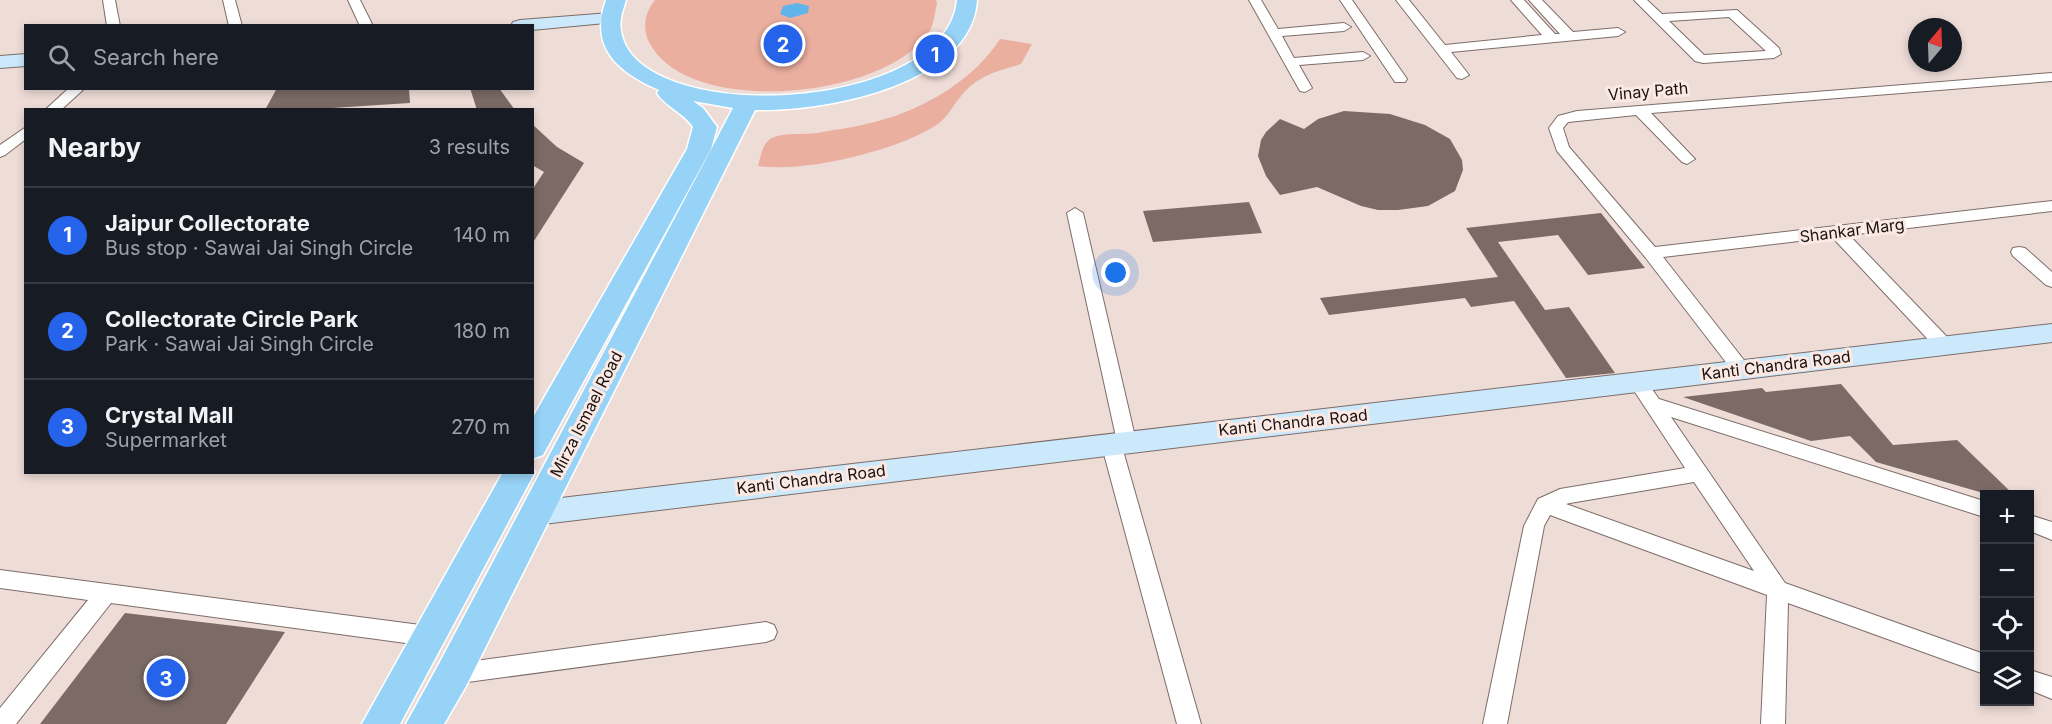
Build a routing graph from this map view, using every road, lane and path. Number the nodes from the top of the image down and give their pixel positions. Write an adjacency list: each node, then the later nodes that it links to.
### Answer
1 (109, 0): 15 (street)
2 (229, 0): 16 (street)
3 (354, 0): 17 (street)
4 (966, 0): 35 (main road)
5 (1255, 0): 21 (street)
6 (1346, 0): 32 (street)
7 (1402, 0): 24 (street)
8 (1517, 0): 23 (street)
9 (1535, 0): 22 (street)
10 (1640, 0): 14 (street)
11 (1727, 0): 13 (street)
12 (613, 9): 18 (street); 31 (main road)
13 (1740, 11)
14 (1659, 18): 14 (street)
15 (114, 24)
16 (235, 24)
17 (365, 24)
18 (531, 24)
19 (1344, 27): 21 (street)
20 (1618, 32): 22 (street)
21 (1274, 33): 28 (street)
22 (1569, 36): 23 (street)
23 (1551, 38): 24 (street)
24 (1441, 49): 29 (street)
25 (1363, 56): 28 (street)
26 (24, 60): 27 (street)
27 (0, 62)
28 (1290, 62): 33 (street)
29 (1462, 75)
30 (2052, 76): 37 (street, Vinay Path)
31 (650, 79): 35 (main road); 53 (main road)
32 (1400, 79)
33 (1305, 88)
34 (76, 90): 36 (street)
35 (747, 103): 58 (main road, Mirza Ismael Road)
36 (54, 108)
37 (1640, 110): 41 (street); 46 (street, Vinay Path)
38 (24, 132): 40 (street)
39 (24, 146): 40 (street)
40 (3, 147)
41 (1687, 159)
42 (2052, 206): 44 (street, Shankar Marg)
43 (1075, 213): 52 (street)
44 (1837, 232): 46 (street, Shankar Marg); 49 (street)
45 (2019, 252): 47 (street)
46 (1651, 253): 50 (street, Vinay Path)
47 (2052, 281)
48 (2052, 333): 49 (street, Kanti Chandra Road)
49 (1944, 345): 50 (street, Kanti Chandra Road)
50 (1740, 369): 51 (street, Kanti Chandra Road)
51 (1645, 393): 52 (street, Kanti Chandra Road); 54 (street); 57 (street)
52 (1119, 442): 58 (street, Kanti Chandra Road); 73 (street)
53 (534, 443)
54 (1699, 473): 56 (street); 62 (street)
55 (518, 474): 65 (main road)
56 (1545, 505): 62 (street); 74 (street)
57 (1980, 508)
58 (535, 513): 67 (main road, Mirza Ismael Road)
59 (2034, 524): 60 (street)
60 (2052, 531)
61 (0, 579): 63 (street)
62 (1779, 590): 66 (street); 75 (street)
63 (106, 593): 65 (street); 70 (street)
64 (766, 632): 67 (street)
65 (428, 636): 71 (main road)
66 (1980, 663)
67 (453, 674): 72 (main road, Mirza Ismael Road)
68 (2034, 681): 69 (street)
69 (2052, 688)
70 (2, 724)
71 (380, 724)
72 (424, 724)
73 (1189, 724)
74 (1495, 724)
75 (1773, 724)

